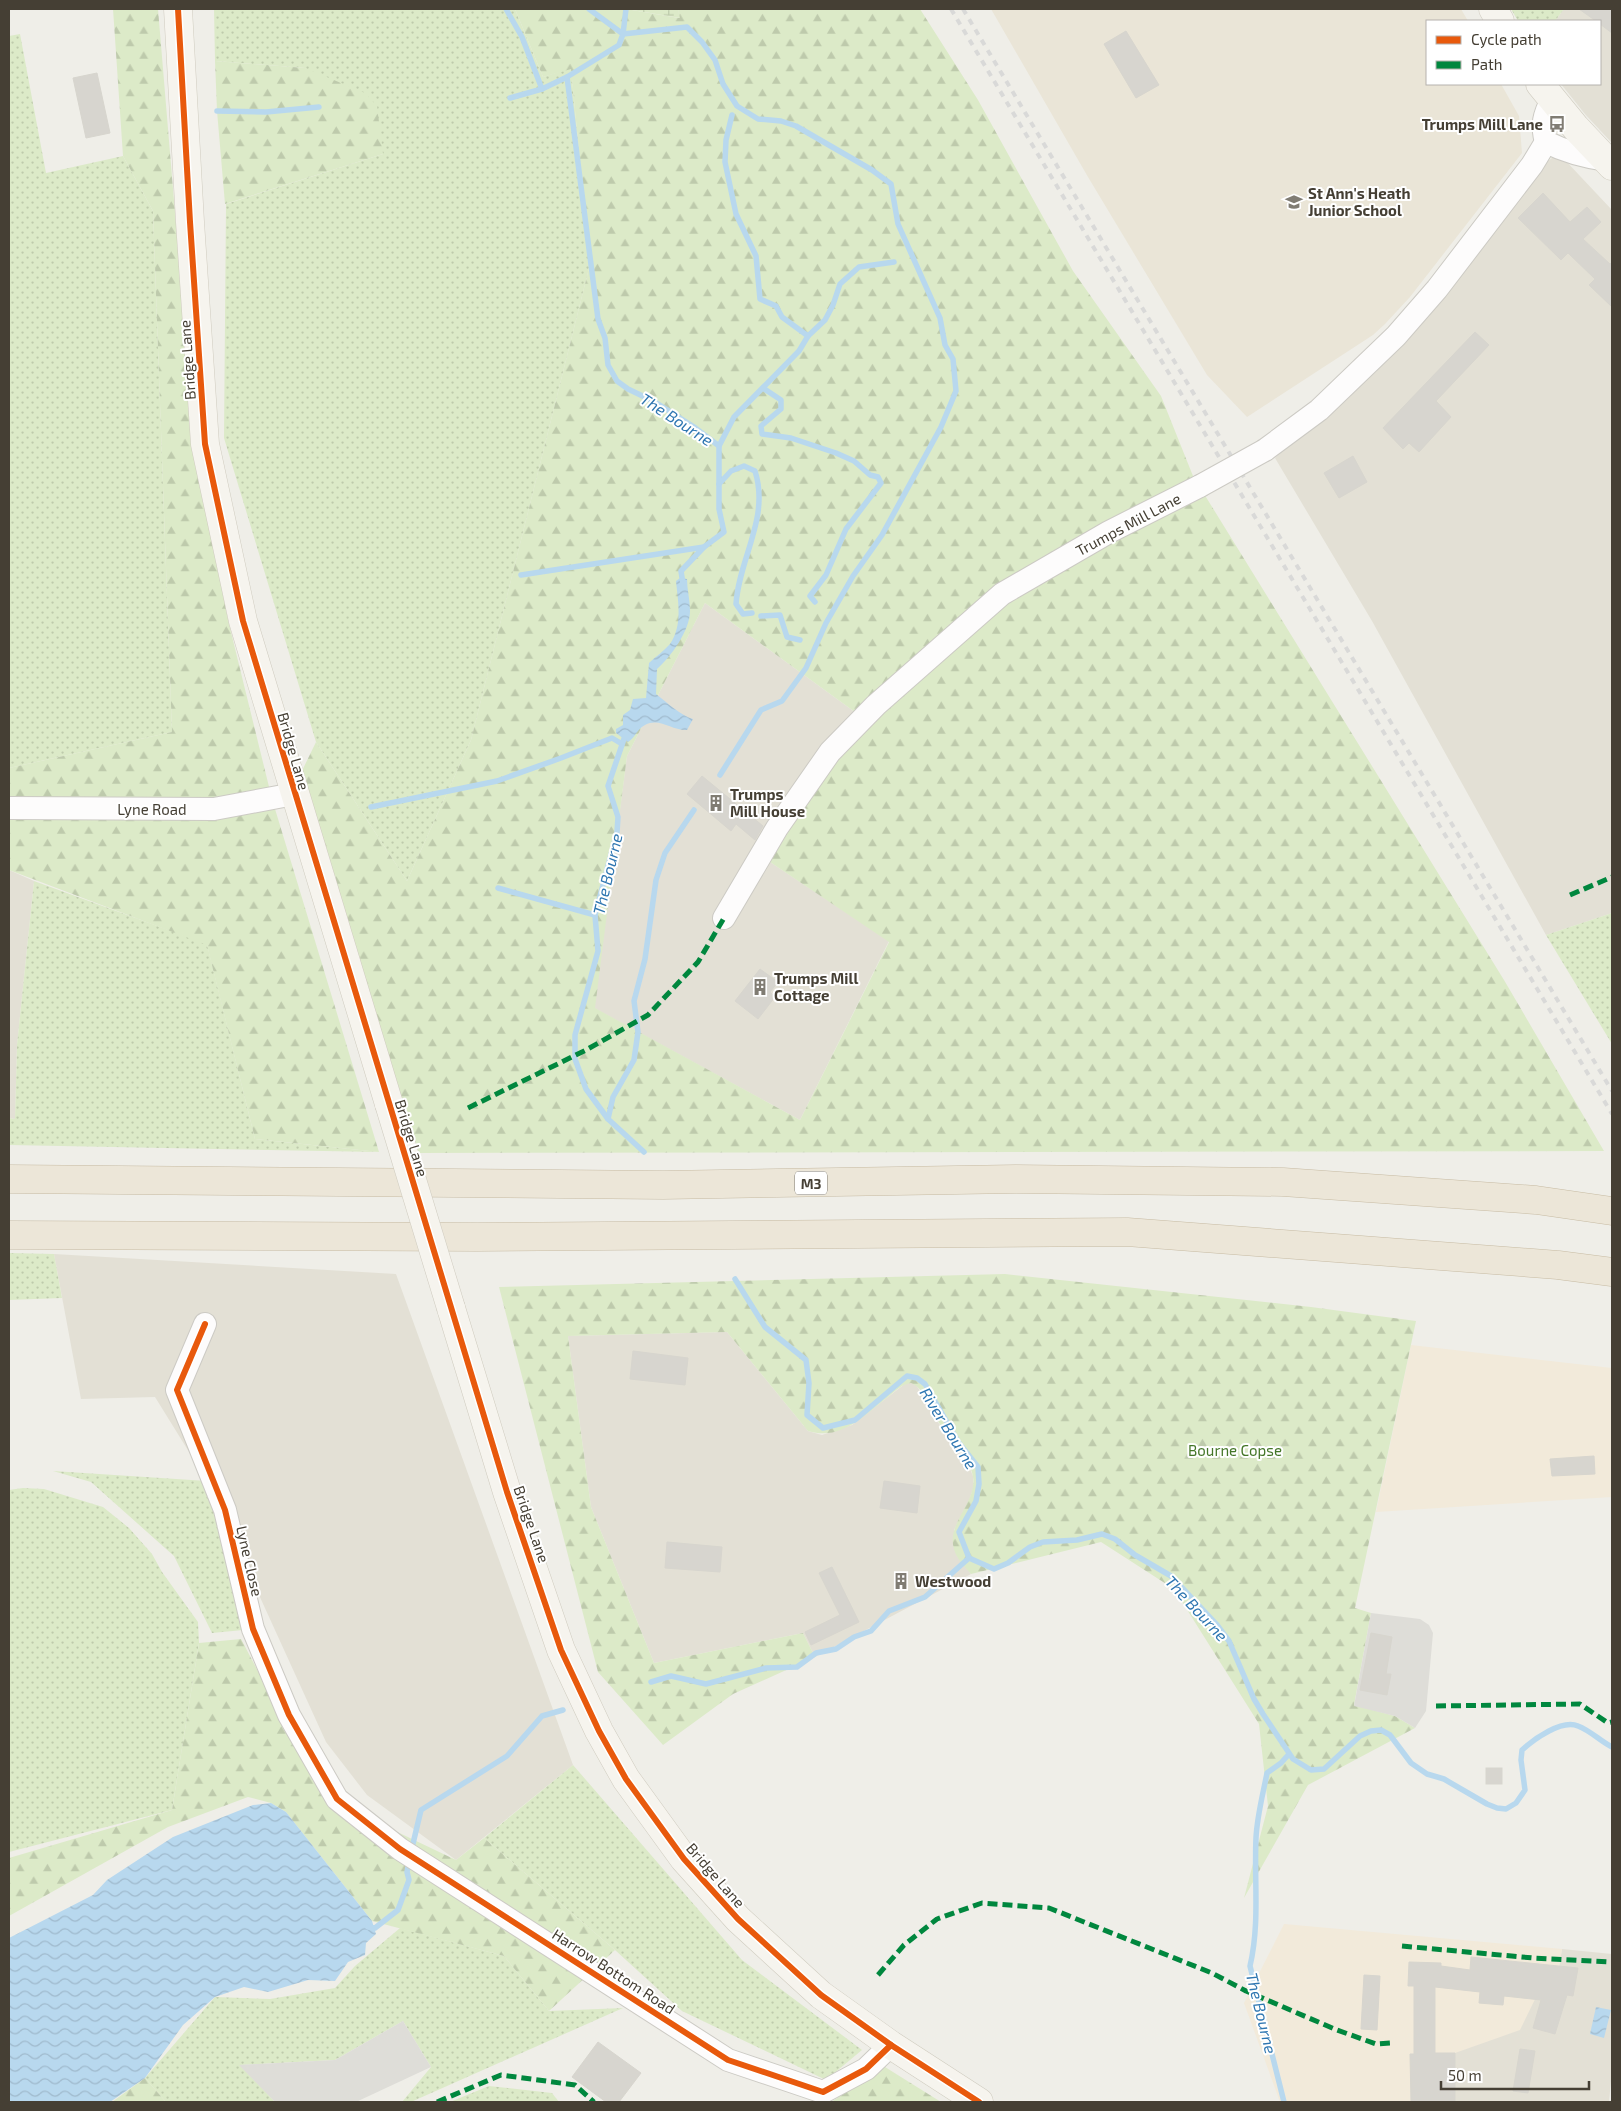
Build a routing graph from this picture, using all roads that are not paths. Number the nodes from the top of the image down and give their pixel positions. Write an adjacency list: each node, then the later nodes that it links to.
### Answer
1 (178, 9): 7 (street, Bridge Lane)
2 (1493, 9): 3 (street)
3 (1499, 20)
4 (1546, 92): 5 (street); 6 (street)
5 (1546, 142): 6 (street); 9 (street, Trumps Mill Lane, bridge)
6 (1610, 163)
7 (294, 794): 8 (street, Lyne Road); 16 (street, Bridge Lane, bridge)
8 (9, 808)
9 (724, 918)
10 (9, 1179): 11 (highway, M3)
11 (1612, 1211)
12 (9, 1235): 13 (highway)
13 (1612, 1272)
14 (205, 1324): 15 (street, Lyne Close)
15 (337, 1799): 16 (street, Harrow Bottom Road)
16 (891, 2045): 17 (street, Bridge Lane)
17 (979, 2102)

